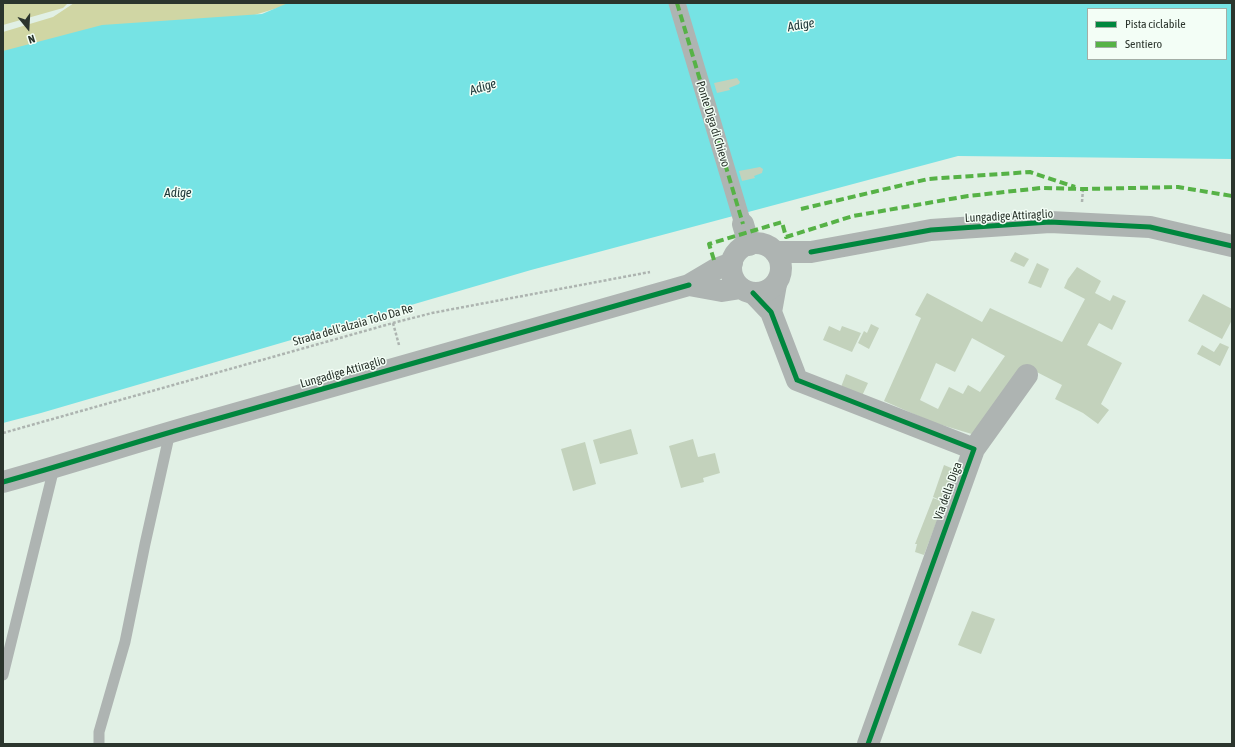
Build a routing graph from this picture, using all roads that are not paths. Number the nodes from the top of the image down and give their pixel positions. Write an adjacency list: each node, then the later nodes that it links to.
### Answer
1 (677, 3): 2 (street, Ponte Diga di Chievo)
2 (746, 235): 4 (street, Lungadige Attiraglio); 6 (street, Lungadige Attiraglio)
3 (1232, 246): 5 (street, Lungadige Attiraglio)
4 (775, 252): 5 (street, Lungadige Attiraglio); 7 (street)
5 (811, 252): 7 (street, Lungadige Attiraglio)
6 (732, 263): 8 (street, Lungadige Attiraglio); 9 (street)
7 (778, 279): 9 (street, Lungadige Attiraglio); 10 (street)
8 (689, 285): 9 (street, Lungadige Attiraglio); 12 (street, Lungadige Attiraglio)
9 (747, 290): 10 (street)
10 (771, 312): 13 (street)
11 (1027, 375): 13 (street, Via della Diga)
12 (170, 432): 14 (street, Lungadige Attiraglio); 17 (lane)
13 (974, 449): 18 (street, Via della Diga)
14 (54, 468): 15 (street, Lungadige Attiraglio); 16 (lane)
15 (3, 482)
16 (3, 675)
17 (99, 744)
18 (868, 744)

